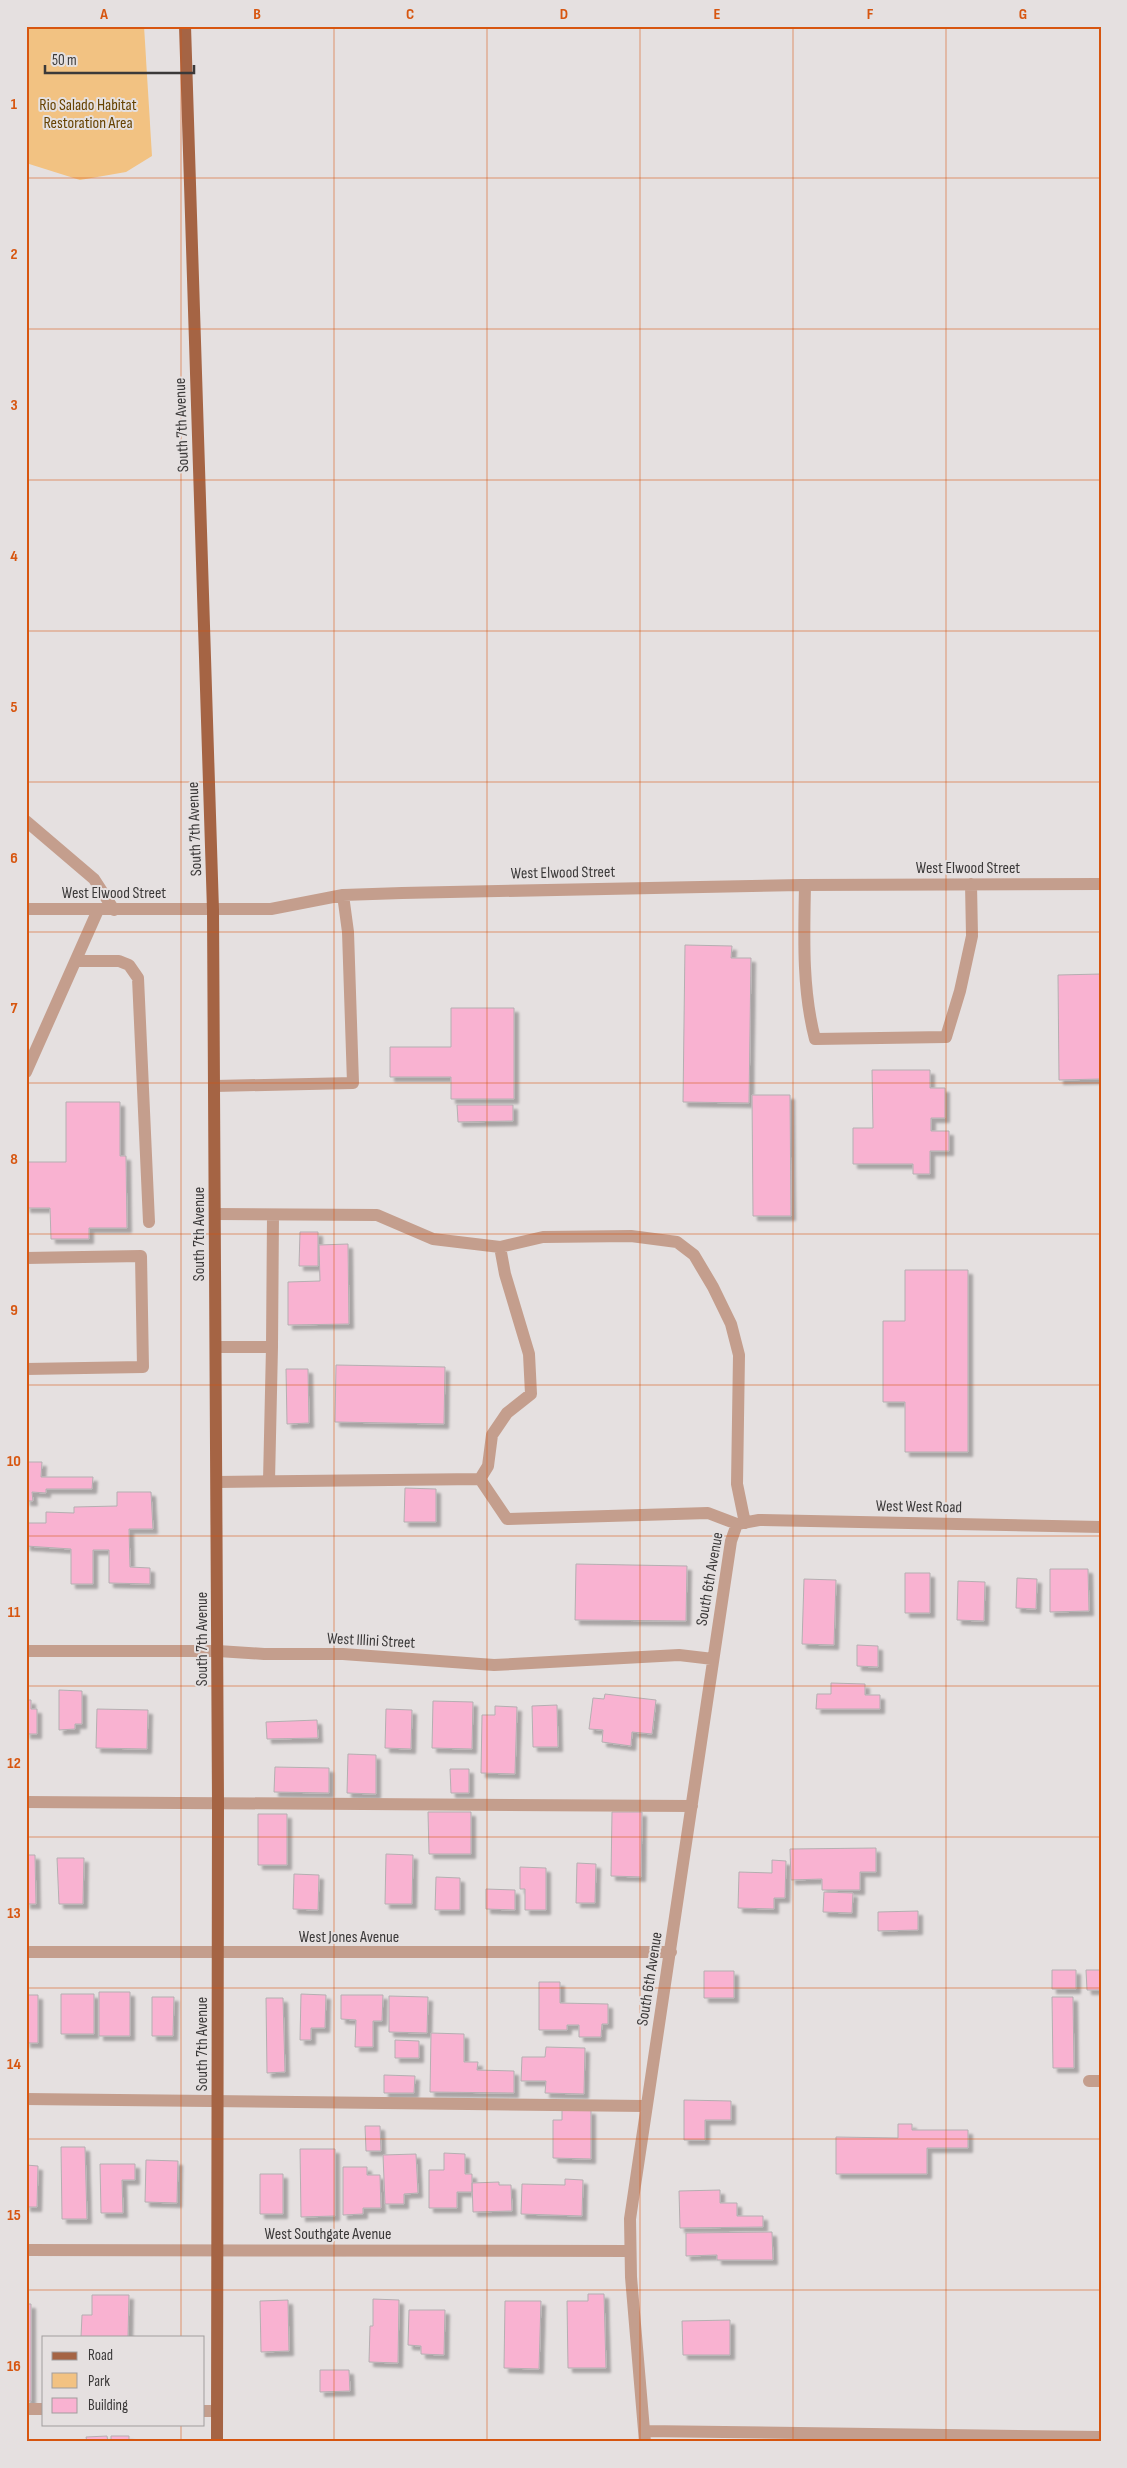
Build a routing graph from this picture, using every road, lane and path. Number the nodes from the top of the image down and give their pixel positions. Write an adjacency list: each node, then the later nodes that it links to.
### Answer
1 (185, 26): 10 (main road, South 7th Avenue)
2 (26, 821): 9 (street)
3 (971, 884): 4 (street, West Elwood Street); 5 (street, West Elwood Street); 5 (street)
4 (1101, 884)
5 (805, 885): 6 (street, West Elwood Street)
6 (344, 895): 10 (street, West Elwood Street); 13 (street)
7 (26, 909): 8 (street, West Elwood Street)
8 (98, 910): 9 (street, West Elwood Street); 11 (street)
9 (114, 910): 10 (street, West Elwood Street)
10 (213, 910): 13 (main road, South 7th Avenue)
11 (76, 961): 12 (street); 16 (street)
12 (26, 1072)
13 (214, 1086): 14 (main road, South 7th Avenue)
14 (216, 1214): 15 (street); 19 (main road, South 7th Avenue)
15 (273, 1215): 17 (street); 20 (street)
16 (148, 1222)
17 (500, 1247): 22 (street); 25 (street)
18 (26, 1258): 21 (street)
19 (216, 1346): 20 (street); 23 (main road, South 7th Avenue)
20 (272, 1346): 24 (street)
21 (26, 1369)
22 (480, 1479): 24 (street); 25 (street)
23 (217, 1482): 24 (street); 28 (main road, South 7th Avenue)
24 (269, 1482)
25 (741, 1524): 26 (street, West West Road); 29 (street, South 6th Avenue)
26 (1101, 1526)
27 (26, 1651): 28 (street, West Illini Street)
28 (218, 1651): 29 (street, West Illini Street); 31 (main road, South 7th Avenue)
29 (714, 1659): 32 (street, South 6th Avenue)
30 (26, 1802): 31 (street)
31 (218, 1802): 32 (street); 35 (main road, South 7th Avenue)
32 (692, 1806): 34 (street, South 6th Avenue)
33 (26, 1952): 35 (street, West Jones Avenue)
34 (671, 1952): 35 (street, West Jones Avenue); 38 (street, South 6th Avenue)
35 (218, 1954): 37 (main road, South 7th Avenue)
36 (26, 2099): 37 (street)
37 (218, 2100): 38 (street); 40 (main road, South 7th Avenue)
38 (645, 2106): 41 (street, South 6th Avenue)
39 (26, 2250): 40 (street, West Southgate Avenue)
40 (217, 2250): 41 (street, West Southgate Avenue); 45 (main road, South 7th Avenue)
41 (630, 2251): 46 (street, South 6th Avenue)
42 (26, 2409): 43 (street)
43 (42, 2410)
44 (205, 2411): 45 (street)
45 (217, 2411): 48 (main road, South 7th Avenue)
46 (645, 2436): 47 (street)
47 (1101, 2437)
48 (217, 2442)

